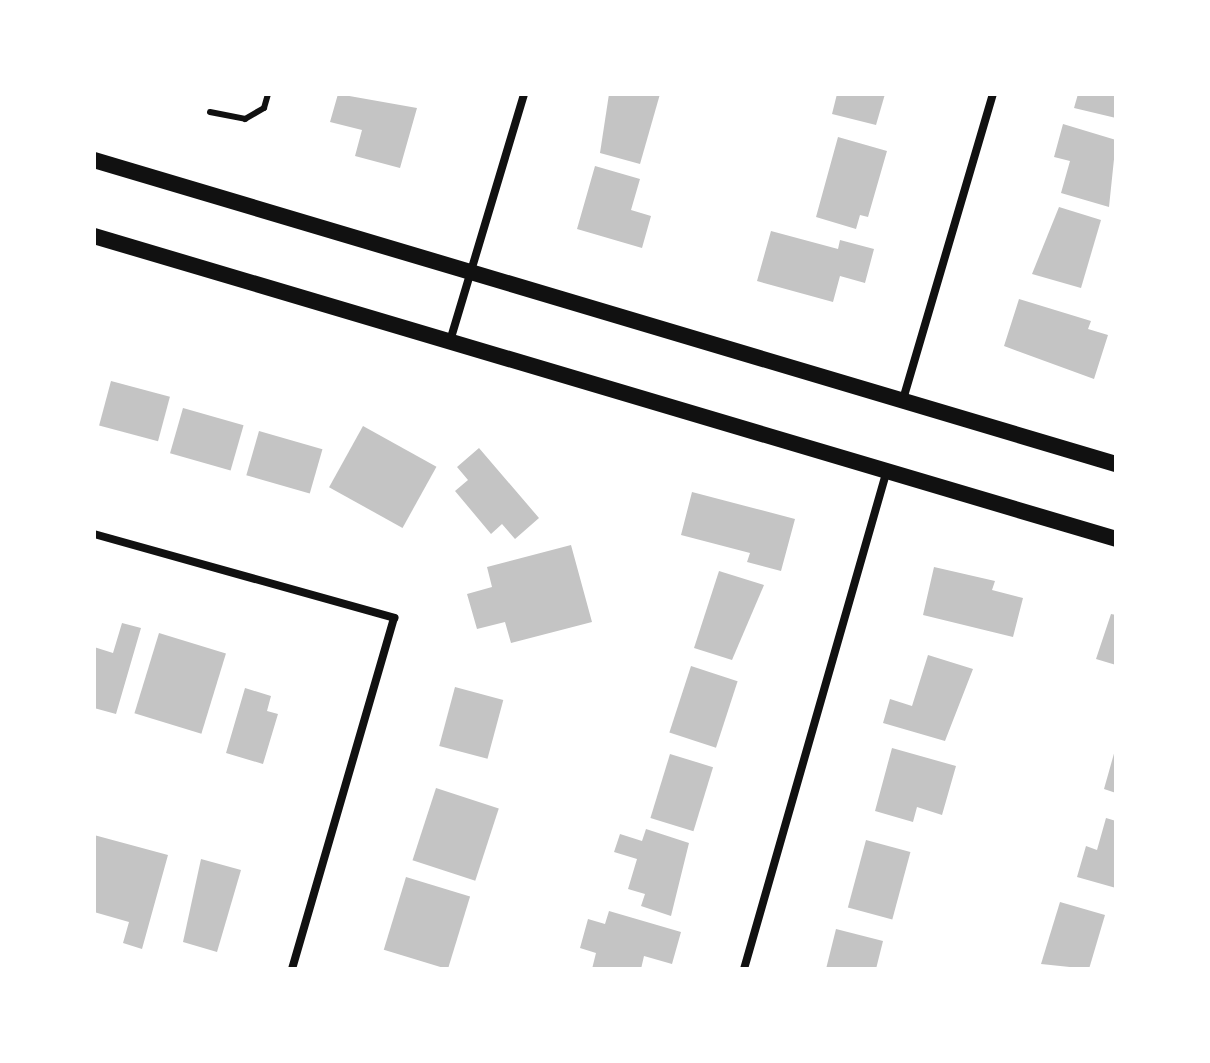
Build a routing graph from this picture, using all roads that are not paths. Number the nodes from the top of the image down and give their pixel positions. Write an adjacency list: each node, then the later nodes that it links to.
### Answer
1 (268, 94): 4 (lane)
2 (524, 94): 7 (street)
3 (993, 94): 9 (street)
4 (210, 112)
5 (94, 160): 7 (main road)
6 (94, 236): 8 (main road)
7 (470, 270): 8 (street); 9 (main road)
8 (450, 341): 11 (main road)
9 (904, 396): 10 (main road)
10 (1116, 464)
11 (887, 470): 13 (main road); 15 (street)
12 (94, 534): 14 (street)
13 (1116, 539)
14 (292, 969)
15 (744, 969)

